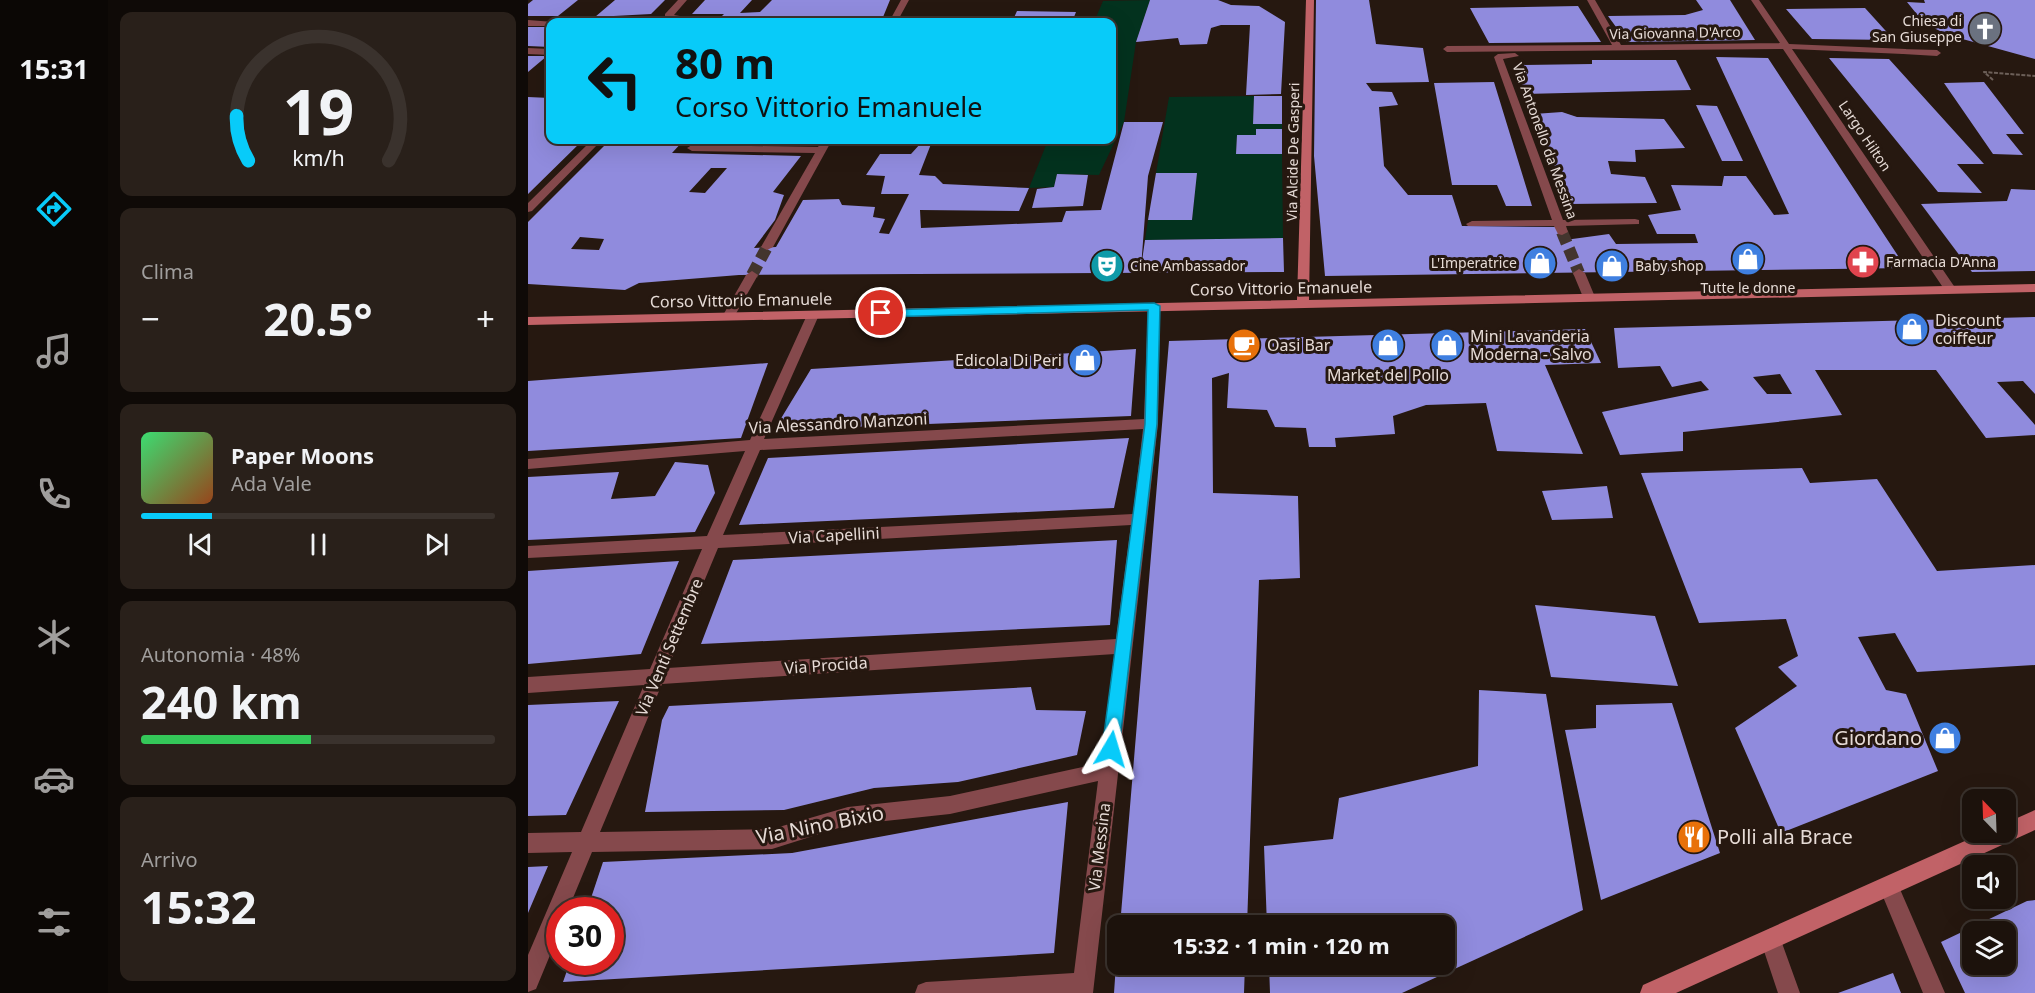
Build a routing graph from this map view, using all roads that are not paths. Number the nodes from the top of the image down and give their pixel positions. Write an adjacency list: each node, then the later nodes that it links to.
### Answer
1 (683, 0): 6 (street)
2 (905, 0): 7 (street)
3 (1310, 0): 30 (main road, Via Alcide De Gasperi)
4 (1591, 0): 12 (street)
5 (1755, 0): 11 (street, Largo Hilton)
6 (678, 18)
7 (895, 18)
8 (528, 23): 9 (street)
9 (546, 23)
10 (1698, 46): 11 (street, Via Giovanna D'Arco); 12 (street, Via Giovanna D'Arco); 23 (street, Via Antonello da Messina)
11 (1785, 46): 16 (street, Via Giovanna D'Arco); 28 (street, Largo Hilton)
12 (1618, 47): 13 (street, Via Giovanna D'Arco)
13 (1447, 49)
14 (528, 51): 15 (street)
15 (546, 52)
16 (1937, 53)
17 (593, 144): 20 (street)
18 (824, 145): 19 (street); 24 (street)
19 (692, 148)
20 (528, 209)
21 (1635, 222): 23 (street)
22 (1472, 224): 23 (street)
23 (1561, 227)
24 (767, 247)
25 (1579, 273): 29 (street)
26 (752, 274): 33 (street)
27 (2035, 288): 28 (main road, Corso Vittorio Emanuele)
28 (1950, 289): 29 (main road, Corso Vittorio Emanuele)
29 (1589, 297): 30 (main road, Corso Vittorio Emanuele)
30 (1303, 304): 31 (main road, Corso Vittorio Emanuele)
31 (1154, 306): 32 (main road, Corso Vittorio Emanuele); 35 (street, Via Messina)
32 (813, 315): 33 (main road, Corso Vittorio Emanuele); 36 (street, Via Venti Settembre)
33 (728, 317): 34 (main road, Corso Vittorio Emanuele)
34 (528, 321)
35 (1151, 424): 36 (street, Via Alessandro Manzoni); 38 (street, Via Messina)
36 (755, 445): 37 (street, Via Alessandro Manzoni); 39 (street, Via Venti Settembre)
37 (528, 464)
38 (1140, 519): 39 (street, Via Capellini); 41 (street, Via Messina)
39 (714, 541): 40 (street, Via Capellini); 42 (street, Via Venti Settembre)
40 (528, 552)
41 (1124, 646): 42 (street, Via Procida); 44 (street, Via Messina)
42 (658, 675): 43 (street, Via Procida); 46 (street, Via Venti Settembre)
43 (528, 685)
44 (1108, 770): 46 (street, Via Nino Bixio); 51 (street, Via Messina)
45 (2035, 820): 48 (main road)
46 (586, 841): 47 (street, Via Nino Bixio); 50 (street, Via Venti Settembre)
47 (528, 843)
48 (1889, 886): 49 (main road); 55 (street)
49 (1771, 939): 53 (main road); 54 (street)
50 (528, 981)
51 (1082, 988): 52 (street)
52 (926, 993)
53 (1651, 993)
54 (1789, 993)
55 (1934, 993)

